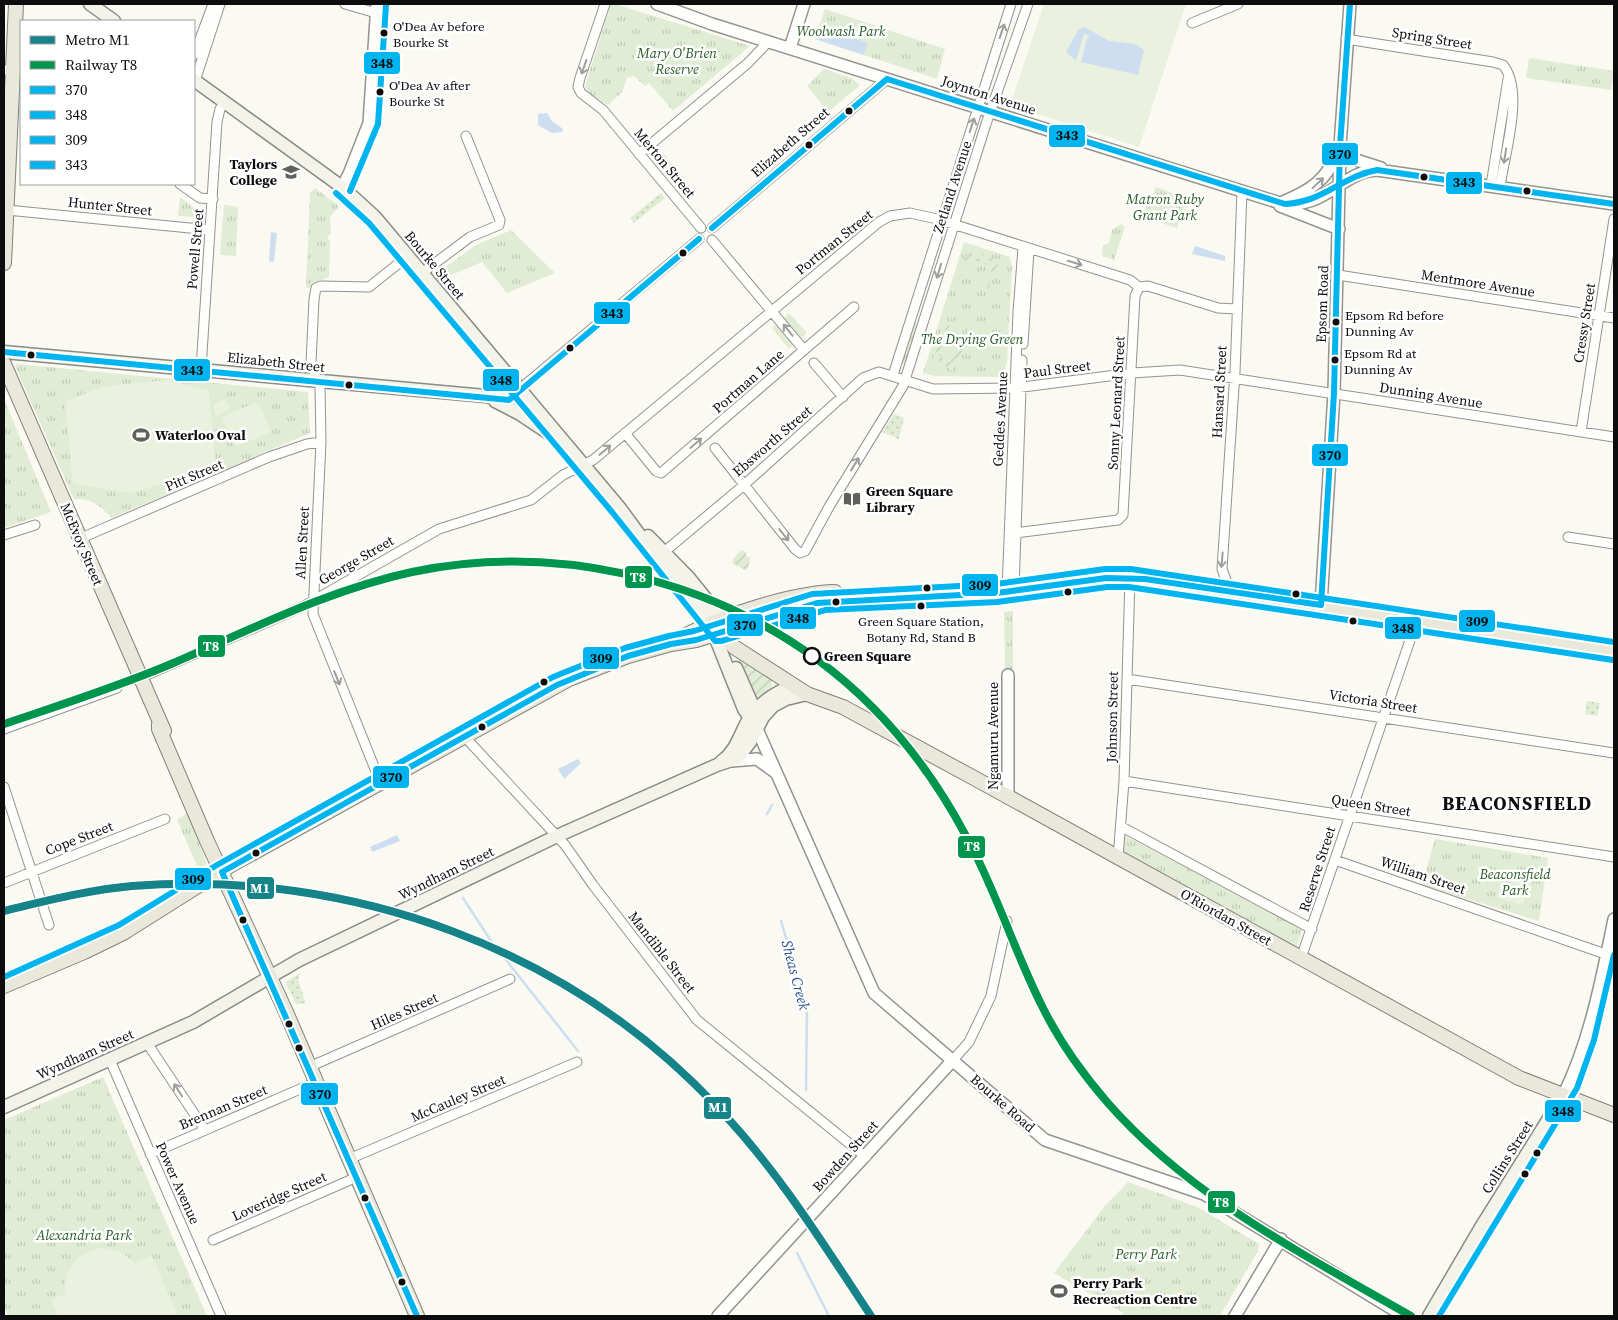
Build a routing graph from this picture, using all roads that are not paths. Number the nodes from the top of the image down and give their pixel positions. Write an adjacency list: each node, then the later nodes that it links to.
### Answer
1 (16, 4): 20 (main road)
2 (213, 4): 19 (street)
3 (220, 4): 22 (street)
4 (345, 4): 13 (street)
5 (605, 4): 32 (street, Merton Street, one-way to 32)
6 (657, 4): 17 (street, Joynton Avenue)
7 (804, 4): 18 (street)
8 (1011, 4): 26 (street, Zetland Avenue, one-way to 8)
9 (1028, 4): 27 (street, Zetland Avenue)
10 (1238, 4): 15 (street)
11 (1348, 4): 16 (street, Epsom Road)
12 (93, 5): 14 (main road)
13 (377, 8): 37 (street)
14 (113, 20)
15 (1192, 24)
16 (1346, 39): 21 (street, Spring Street); 31 (street, Epsom Road)
17 (768, 42): 18 (street, Joynton Avenue); 32 (street)
18 (790, 48): 23 (street, Joynton Avenue)
19 (195, 52)
20 (13, 70): 33 (main road)
21 (1508, 74): 28 (street); 30 (street)
22 (195, 77)
23 (887, 79): 26 (street, Joynton Avenue); 49 (street, Elizabeth Street)
24 (195, 81): 25 (main road, Bourke Street)
25 (224, 103): 37 (main road, Bourke Street); 40 (street, Powell Street)
26 (978, 108): 27 (street, Joynton Avenue); 46 (street, Zetland Avenue, one-way to 26)
27 (990, 112): 39 (street, Joynton Avenue); 47 (street, Zetland Avenue)
28 (1508, 132): 30 (street); 36 (street, one-way to 36)
29 (466, 136): 57 (street)
30 (1497, 145): 36 (street)
31 (1340, 146): 34 (street); 38 (street, Epsom Road); 42 (street, one-way to 31)
32 (639, 154): 48 (street, Merton Street)
33 (6, 168): 44 (main road)
34 (1392, 171): 36 (street); 38 (street, Joynton Avenue)
35 (181, 185): 40 (street)
36 (1495, 186): 43 (street)
37 (342, 187): 55 (main road, Bourke Street)
38 (1339, 187): 42 (street, Joynton Avenue); 50 (street, Epsom Road)
39 (1242, 192): 41 (street, Joynton Avenue); 61 (street, Hansard Street)
40 (213, 199): 51 (street, Powell Street)
41 (1267, 200): 42 (street, Joynton Avenue); 50 (street)
42 (1280, 203)
43 (1614, 204)
44 (7, 210): 51 (street, Hunter Street); 56 (main road)
45 (1614, 219): 63 (street, Cressy Street)
46 (941, 221): 47 (street, Portman Street); 62 (street, Portman Street); 72 (street, Zetland Avenue)
47 (954, 224): 54 (street, Portman Street); 74 (street, Zetland Avenue, one-way to 74)
48 (701, 228): 49 (street); 52 (street)
49 (712, 228): 53 (street)
50 (1339, 229): 58 (street, Epsom Road)
51 (210, 230): 69 (street, Powell Street)
52 (699, 239): 53 (street); 77 (street)
53 (712, 240): 62 (street)
54 (1026, 249): 59 (street, Portman Street, one-way to 59); 76 (street, Geddes Avenue)
55 (408, 256): 57 (main road, Bourke Street); 75 (street, Allen Street)
56 (4, 263)
57 (422, 273): 77 (main road, Bourke Street)
58 (1338, 275): 63 (street, Mentmore Avenue); 78 (street, Epsom Road)
59 (1140, 287): 61 (street, Portman Street); 71 (street, Sonny Leonard Street)
60 (854, 307): 65 (street, Portman Lane)
61 (1237, 309): 73 (street, Hansard Street)
62 (771, 312): 65 (street, one-way to 62); 82 (street, Portman Street)
63 (1599, 315): 64 (street, Mentmore Avenue); 81 (street, Cressy Street)
64 (1614, 318)
65 (804, 350): 82 (street, Portman Lane, one-way to 65)
66 (4, 352): 69 (main road, Elizabeth Street)
67 (814, 363): 80 (street)
68 (4, 364): 94 (main road, McEvoy Street)
69 (201, 369): 75 (main road, Elizabeth Street)
70 (1184, 370): 71 (street, Paul Street); 73 (street, Dunning Avenue)
71 (1132, 373): 76 (street, Paul Street); 91 (street, Sonny Leonard Street)
72 (893, 375): 74 (street, Ebsworth Street); 80 (street, Ebsworth Street)
73 (1234, 378): 78 (street, Dunning Avenue); 99 (street, Hansard Street, one-way to 99)
74 (905, 379): 76 (street, Paul Street); 88 (street, Zetland Avenue, one-way to 74)
75 (318, 381): 79 (main road, Elizabeth Street); 84 (street, Allen Street)
76 (1019, 388): 91 (street, Geddes Avenue); 98 (street, Geddes Avenue)
77 (520, 390): 79 (main road, Elizabeth Street); 85 (main road, Bourke Street)
78 (1334, 393): 81 (street, Dunning Avenue); 101 (street, Epsom Road)
79 (485, 396): 85 (main road, Elizabeth Street)
80 (843, 397): 88 (street, Ebsworth Street)
81 (1581, 432): 83 (street, Dunning Avenue)
82 (624, 433): 87 (street, Portman Street, one-way to 82)
83 (1614, 437)
84 (321, 442): 94 (street, Pitt Street); 100 (street, Allen Street)
85 (569, 448): 87 (main road, Bourke Street)
86 (715, 448): 88 (street)
87 (584, 464): 89 (main road, Bourke Street); 100 (street, George Street)
88 (744, 485): 96 (street, Ebsworth Street)
89 (619, 507): 96 (main road, Bourke Street); 102 (main road, Bourke Street)
90 (35, 525): 92 (street)
91 (1015, 533): 98 (street, Geddes Avenue)
92 (4, 535)
93 (1568, 537): 95 (street)
94 (79, 539): 108 (main road, McEvoy Street)
95 (1614, 544)
96 (664, 552): 104 (main road, Bourke Street)
97 (1130, 578): 98 (main road); 99 (main road); 109 (street, Johnson Street)
98 (1011, 590): 104 (main road)
99 (1230, 591): 101 (main road)
100 (313, 601): 108 (street, George Street); 122 (street, Allen Street, one-way to 122)
101 (1321, 605): 103 (main road)
102 (697, 606): 104 (main road, Bourke Street); 105 (main road)
103 (1417, 620): 106 (main road); 113 (street, Reserve Street)
104 (720, 630): 105 (main road); 110 (main road); 112 (main road, O'Riordan Street); 114 (main road, Bourke Road)
105 (670, 644): 116 (main road)
106 (1614, 651)
107 (1008, 675): 124 (street, Ngamuru Avenue)
108 (140, 678): 133 (main road, McEvoy Street)
109 (1126, 679): 113 (street, Victoria Street); 121 (street, Johnson Street)
110 (794, 686): 112 (main road, O'Riordan Street); 114 (main road, Wyndham Street)
111 (117, 688): 115 (street)
112 (809, 690): 114 (main road, Wyndham Street); 124 (main road, O'Riordan Street)
113 (1383, 716): 117 (street, Victoria Street); 125 (street, Reserve Street)
114 (754, 720): 118 (main road, Wyndham Street); 119 (main road, Wyndham Street); 120 (street, Bourke Road)
115 (4, 729)
116 (464, 736): 122 (main road); 128 (street, Mandible Street)
117 (1614, 753)
118 (731, 762): 119 (main road, Wyndham Street); 120 (street)
119 (717, 765): 128 (main road, Wyndham Street)
120 (777, 773): 146 (street, Bourke Road)
121 (1124, 781): 125 (street, Queen Street); 127 (street, Johnson Street)
122 (381, 784): 133 (main road)
123 (4, 792): 132 (street)
124 (1008, 798): 130 (main road, O'Riordan Street)
125 (1349, 815): 129 (street, Queen Street); 131 (street, Reserve Street)
126 (165, 819): 132 (street, Cope Street)
127 (1122, 827): 130 (street, Johnson Street); 138 (street, Reserve Street)
128 (557, 836): 141 (main road, Wyndham Street); 155 (street, Mandible Street)
129 (1614, 857)
130 (1118, 858): 140 (main road, O'Riordan Street)
131 (1335, 860): 138 (street, Reserve Street); 139 (street, William Street)
132 (32, 872): 134 (street, Cope Street); 137 (street)
133 (222, 872): 141 (main road, McEvoy Street); 143 (main road)
134 (4, 883)
135 (1614, 919): 139 (street, Collins Street)
136 (1007, 921): 146 (street)
137 (49, 926)
138 (1312, 929): 140 (street, Reserve Street)
139 (1610, 955): 150 (street, Collins Street)
140 (1301, 958): 150 (main road, O'Riordan Street)
141 (270, 978): 144 (main road, Wyndham Street); 148 (main road, McEvoy Street)
142 (510, 979): 148 (street, Hiles Street)
143 (4, 986)
144 (148, 1043): 145 (main road, Wyndham Street); 153 (street, one-way to 144)
145 (110, 1060): 151 (main road, Wyndham Street); 154 (street, Power Avenue)
146 (953, 1060): 155 (street, Bowden Street); 158 (street, Bourke Road)
147 (577, 1062): 156 (street, McCauley Street)
148 (309, 1067): 156 (main road, McEvoy Street)
149 (307, 1086): 153 (street, Brennan Street)
150 (1563, 1096): 152 (main road, O'Riordan Street); 165 (main road, Collins Street)
151 (4, 1107)
152 (1614, 1115)
153 (205, 1130): 154 (street, Brennan Street)
154 (150, 1154): 160 (street, Power Avenue)
155 (866, 1157): 162 (street, Bowden Street)
156 (349, 1159): 157 (main road, McEvoy Street)
157 (357, 1177): 159 (street, Loveridge Street); 161 (main road, McEvoy Street)
158 (1280, 1239): 163 (street); 164 (street, Bourke Road)
159 (213, 1240)
160 (221, 1316)
161 (417, 1316)
162 (718, 1316)
163 (1235, 1316)
164 (1404, 1316)
165 (1429, 1316)

